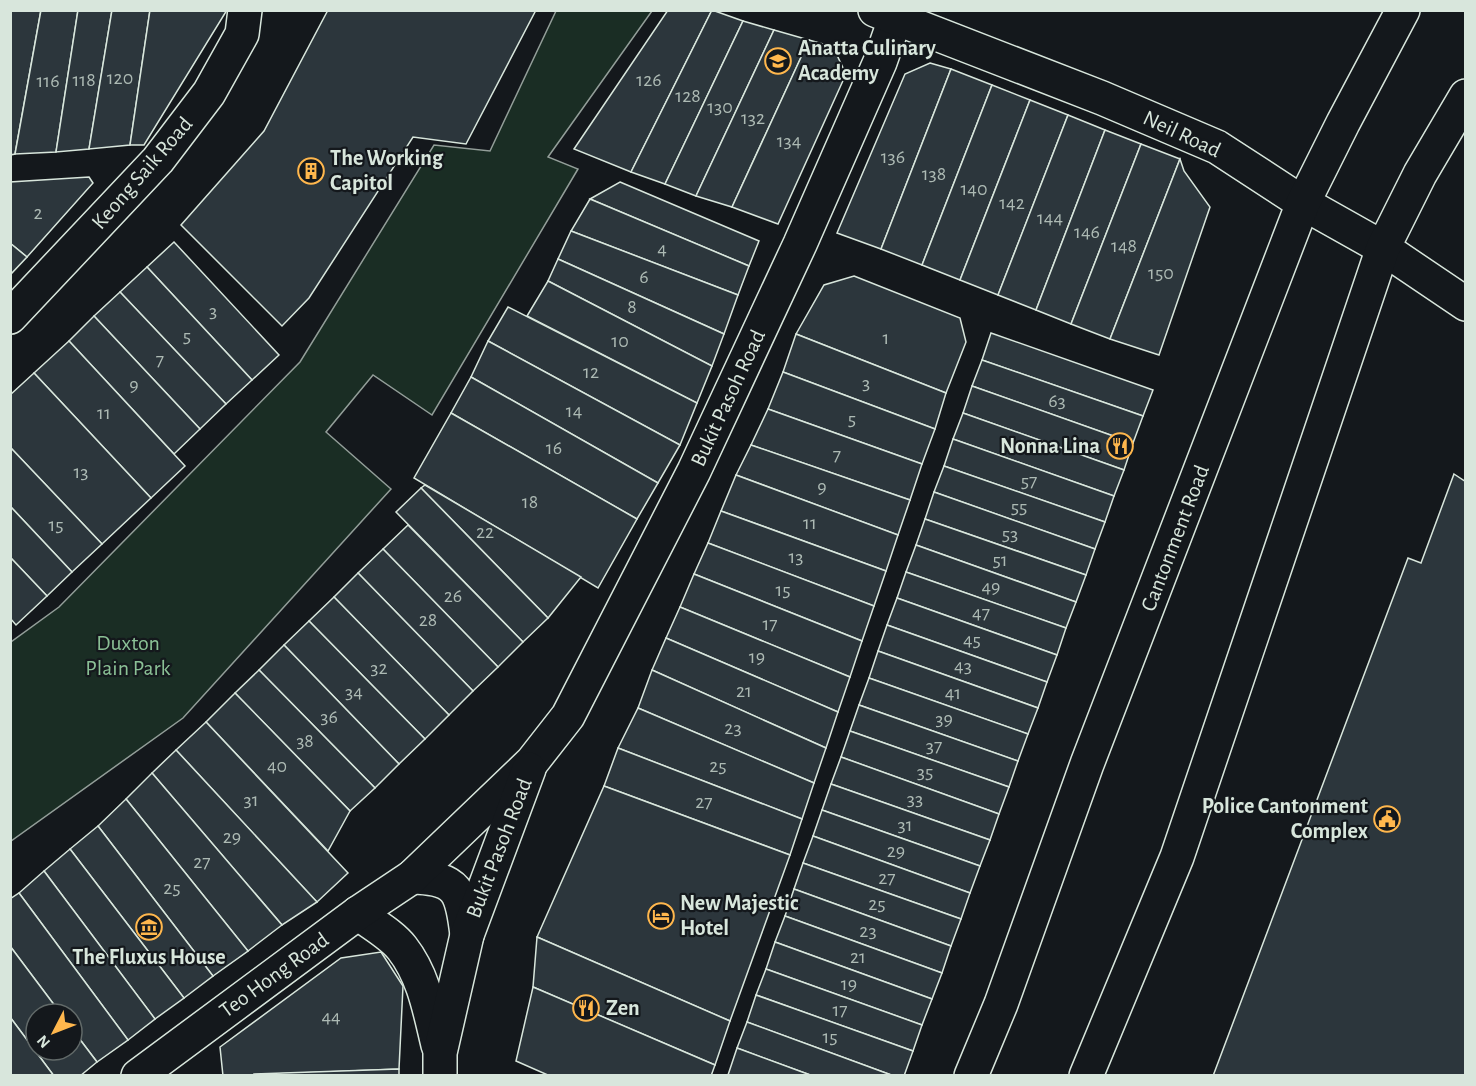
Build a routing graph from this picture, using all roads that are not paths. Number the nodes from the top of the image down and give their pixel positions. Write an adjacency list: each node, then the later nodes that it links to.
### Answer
1 (245, 10): 8 (main road, Keong Saik Road)
2 (1403, 10): 5 (main road, Cantonment Road)
3 (885, 15): 5 (main road, Neil Road); 9 (main road, Bukit Pasoh Road)
4 (1466, 96): 6 (main road)
5 (1304, 203): 6 (main road, Neil Road); 15 (main road, Cantonment Road)
6 (1383, 248): 7 (main road, Neil Road); 16 (main road)
7 (1466, 304)
8 (10, 317)
9 (532, 762): 10 (main road, Bukit Pasoh Road); 12 (main road, Bukit Pasoh Road)
10 (411, 877): 11 (main road, Teo Hong Road); 12 (main road, Bukit Pasoh Road)
11 (358, 913): 13 (main road, Bukit Pasoh Road); 14 (main road, Teo Hong Road)
12 (467, 934): 13 (main road, Bukit Pasoh Road)
13 (440, 1064)
14 (138, 1076)
15 (971, 1076)
16 (1086, 1076)

